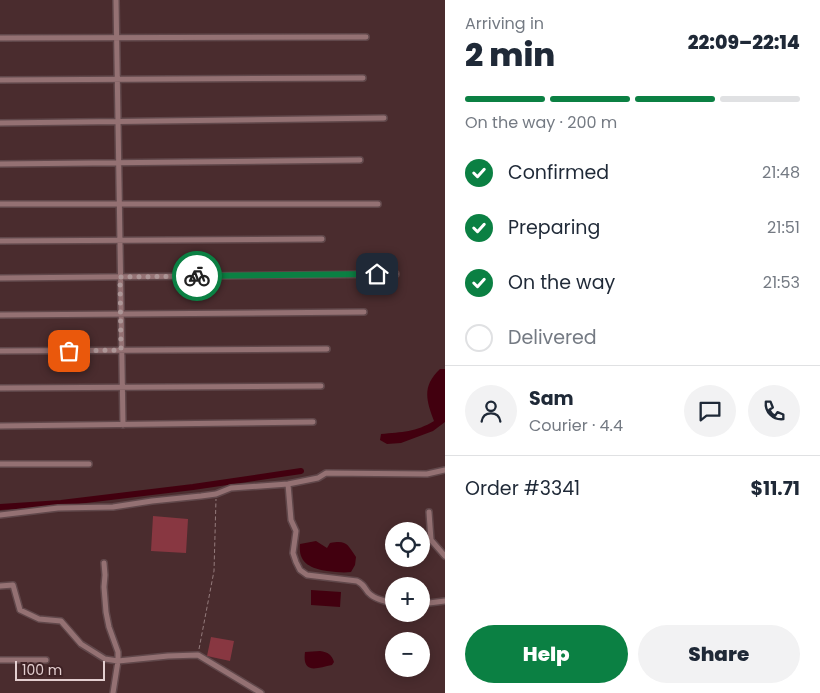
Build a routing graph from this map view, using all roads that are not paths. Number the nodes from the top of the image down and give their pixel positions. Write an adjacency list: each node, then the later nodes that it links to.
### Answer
1 (116, 0): 4 (street)
2 (366, 37): 4 (street)
3 (0, 38): 4 (street)
4 (116, 38): 6 (street)
5 (363, 78): 6 (street)
6 (117, 79): 7 (street); 9 (street)
7 (0, 80)
8 (384, 118): 9 (street)
9 (118, 122): 10 (street); 12 (street)
10 (0, 123)
11 (360, 160): 12 (street)
12 (118, 163): 13 (street); 15 (street)
13 (0, 164)
14 (0, 204): 15 (street)
15 (119, 204): 16 (street); 19 (street)
16 (378, 204)
17 (322, 239): 19 (street)
18 (0, 241): 19 (street)
19 (120, 241): 21 (street)
20 (396, 274): 21 (street)
21 (120, 277): 22 (street); 25 (street)
22 (0, 278)
23 (364, 312): 25 (street)
24 (0, 315): 25 (street)
25 (121, 315): 27 (street)
26 (327, 349): 27 (street)
27 (121, 350): 28 (street); 30 (street)
28 (0, 352)
29 (321, 386): 30 (street)
30 (122, 387): 31 (street); 33 (street)
31 (0, 388)
32 (313, 422): 33 (street)
33 (123, 425): 34 (street)
34 (0, 426)
35 (0, 464): 36 (street)
36 (90, 464)
37 (445, 470): 38 (street)
38 (288, 484): 40 (street); 44 (street)
39 (429, 512): 41 (street)
40 (0, 515)
41 (445, 556)
42 (104, 563): 49 (street)
43 (0, 586): 49 (street)
44 (385, 601)
45 (445, 601): 46 (street)
46 (430, 603)
47 (0, 660): 48 (street)
48 (46, 660)
49 (118, 661): 50 (street); 51 (street)
50 (114, 693)
51 (261, 693)

